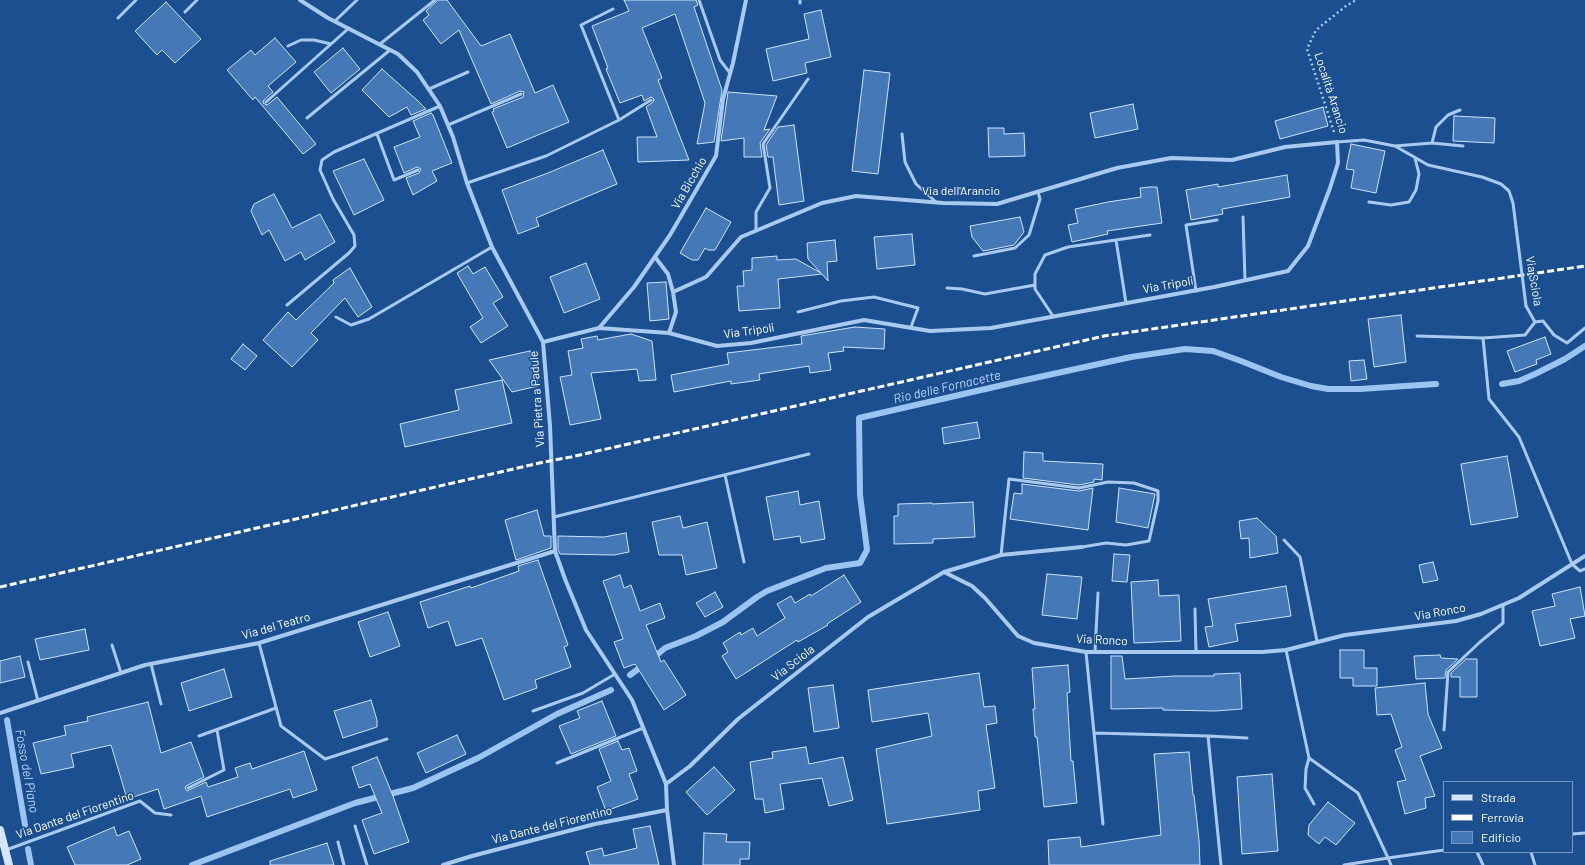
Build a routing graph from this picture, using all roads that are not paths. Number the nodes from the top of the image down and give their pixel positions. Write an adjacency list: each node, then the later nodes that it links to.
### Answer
1 (136, 0): 10 (lane)
2 (197, 0): 9 (lane)
3 (300, 0): 11 (street, Via Pietra a Padule)
4 (357, 0): 11 (lane)
5 (435, 0): 14 (lane)
6 (699, 0): 18 (lane)
7 (746, 0): 18 (street, Via Bicchio)
8 (613, 9): 27 (lane)
9 (186, 12)
10 (118, 18)
11 (335, 21): 12 (street, Via Pietra a Padule)
12 (349, 28): 13 (lane); 14 (street, Via Pietra a Padule)
13 (331, 44): 15 (lane); 23 (lane)
14 (380, 44): 16 (street, Via Pietra a Padule)
15 (288, 46)
16 (390, 50): 20 (street, Via Pietra a Padule); 26 (lane)
17 (468, 72): 20 (lane)
18 (730, 73): 48 (street, Via Bicchio)
19 (808, 80): 43 (lane)
20 (429, 89): 24 (street, Via Pietra a Padule)
21 (521, 94): 28 (lane)
22 (651, 100): 27 (lane)
23 (266, 102)
24 (440, 106): 28 (street, Via Pietra a Padule); 29 (lane)
25 (1460, 110): 32 (lane)
26 (307, 118)
27 (619, 120): 37 (lane)
28 (448, 125): 37 (street, Via Pietra a Padule)
29 (377, 134): 36 (lane); 55 (lane)
30 (902, 134): 39 (lane)
31 (1337, 142): 33 (lane, Via Sciola); 38 (street, Via dell'Arancio); 49 (street, Via Tripoli)
32 (1432, 143): 33 (lane); 34 (lane)
33 (1396, 146): 35 (lane, Via Sciola)
34 (1463, 146)
35 (1415, 158): 40 (lane); 59 (lane, Via Sciola, bridge)
36 (418, 170)
37 (467, 183): 46 (street, Via Pietra a Padule)
38 (1038, 192): 39 (street, Via dell'Arancio); 47 (lane)
39 (936, 202): 43 (street, Via dell'Arancio)
40 (1369, 202)
41 (1243, 217): 49 (lane)
42 (1217, 220): 52 (lane)
43 (756, 230): 53 (street, Via dell'Arancio)
44 (1150, 236): 45 (lane)
45 (1116, 240): 50 (lane); 54 (lane)
46 (492, 247): 58 (lane); 66 (street, Via Pietra a Padule)
47 (974, 256)
48 (655, 257): 53 (street); 60 (street, Via Bicchio)
49 (1245, 280): 52 (street, Via Tripoli)
50 (1035, 285): 51 (lane); 57 (lane)
51 (947, 288)
52 (1196, 291): 54 (street, Via Tripoli)
53 (673, 292): 63 (street)
54 (1126, 303): 57 (street, Via Tripoli)
55 (287, 305)
56 (798, 312): 61 (lane)
57 (1053, 316): 61 (street, Via Tripoli)
58 (336, 317)
59 (1535, 322): 62 (lane); 65 (lane, Via Sciola)
60 (599, 328): 63 (street, Via Tripoli); 66 (street, Via Tripoli)
61 (911, 328): 63 (street, Via Tripoli)
62 (1585, 328)
63 (669, 334)
64 (1417, 336): 65 (lane, Via Sciola)
65 (1482, 338): 76 (lane)
66 (543, 342): 69 (street, Via Pietra a Padule)
67 (809, 454): 68 (lane)
68 (725, 475): 69 (lane); 75 (lane)
69 (554, 517): 72 (street, Via Pietra a Padule)
70 (1284, 540): 82 (lane)
71 (1082, 547): 73 (street, Via Sciola); 73 (lane)
72 (555, 551): 83 (street, Via del Teatro); 92 (street, Via Pietra a Padule)
73 (1002, 555): 78 (street, Via Sciola)
74 (1585, 556): 76 (street, Via Ronco)
75 (744, 562)
76 (1572, 564): 77 (lane); 80 (street, Via Ronco)
77 (1585, 569)
78 (944, 572): 86 (street, Via Ronco); 108 (street, Via Sciola)
79 (1098, 593): 87 (lane)
80 (1503, 606): 82 (street, Via Ronco); 100 (lane)
81 (1195, 609): 88 (lane)
82 (1317, 641): 85 (street, Via Ronco)
83 (259, 643): 90 (street, Via del Teatro); 95 (lane)
84 (112, 645): 91 (lane)
85 (1286, 650): 88 (street, Via Ronco); 106 (lane)
86 (1086, 652): 87 (street, Via Ronco); 101 (lane)
87 (1095, 652): 88 (street, Via Ronco)
88 (1196, 652)
89 (28, 662): 93 (lane)
90 (151, 664): 91 (street, Via del Teatro); 94 (lane)
91 (121, 673): 93 (street, Via del Teatro)
92 (615, 674): 96 (lane); 98 (street, Via Pietra a Padule)
93 (38, 701): 97 (street, Via del Teatro)
94 (161, 704)
95 (276, 708): 99 (lane); 105 (lane)
96 (533, 711)
97 (0, 713)
98 (644, 728): 107 (lane); 108 (street, Via Pietra a Padule)
99 (217, 730): 102 (lane); 109 (lane)
100 (1444, 730)
101 (1094, 733): 103 (lane); 113 (lane)
102 (199, 736)
103 (1208, 736): 104 (lane); 129 (lane)
104 (1247, 738)
105 (387, 739)
106 (1309, 758): 110 (lane); 123 (lane)
107 (557, 763)
108 (666, 784): 111 (street, Via Pietra a Padule)
109 (188, 788)
110 (1314, 804)
111 (667, 810): 127 (street, Via Dante del Fiorentino); 128 (street, Via Pietra a Padule)
112 (171, 815): 119 (lane, Via Dante del Fiorentino)
113 (1103, 824)
114 (355, 826): 126 (lane)
115 (0, 830): 119 (street)
116 (1585, 832): 117 (lane)
117 (1573, 834)
118 (338, 842): 125 (lane)
119 (5, 850): 124 (street)
120 (1443, 850): 123 (lane)
121 (1477, 853): 132 (lane)
122 (1532, 853): 133 (lane)
123 (1388, 858): 130 (lane); 131 (lane)
124 (9, 865)
125 (344, 865)
126 (367, 865)
127 (443, 865)
128 (674, 865)
129 (1221, 865)
130 (1344, 865)
131 (1391, 865)
132 (1483, 865)
133 (1535, 865)

